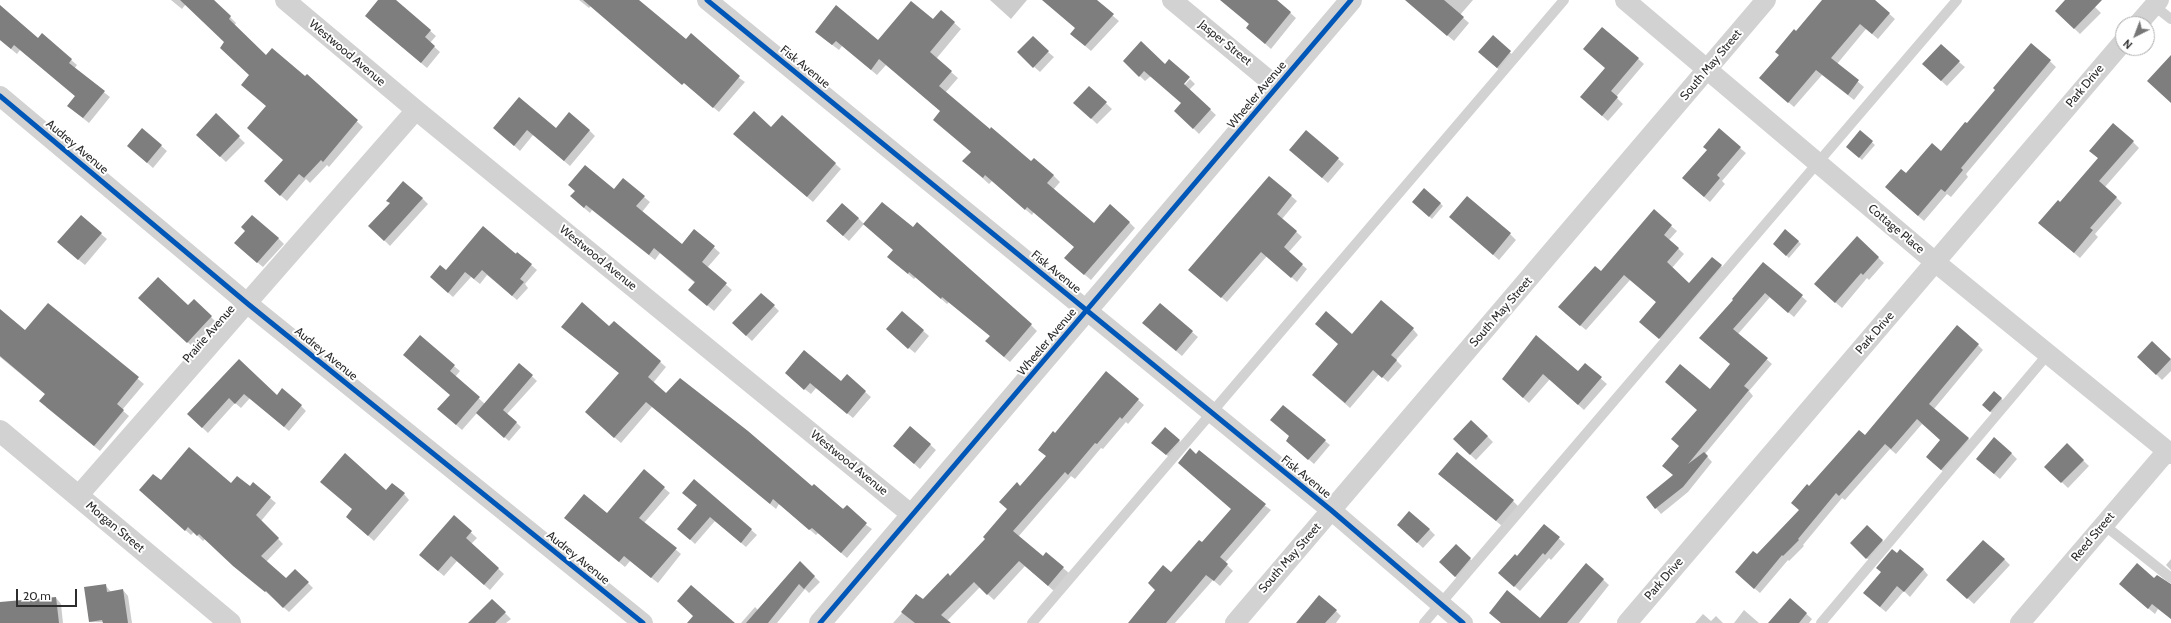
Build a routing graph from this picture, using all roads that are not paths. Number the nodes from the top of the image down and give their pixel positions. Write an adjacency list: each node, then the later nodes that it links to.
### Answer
1 (285, 0): 16 (street, Westwood Avenue)
2 (708, 0): 20 (street, Fisk Avenue)
3 (1172, 0): 14 (street, Jasper Street)
4 (1351, 0): 14 (street, Wheeler Avenue)
5 (1564, 0): 22 (lane)
6 (1625, 0): 13 (street, Cottage Place)
7 (1766, 0): 13 (street, South May Street)
8 (1957, 0): 17 (lane)
9 (2154, 2): 10 (street); 11 (lane)
10 (2144, 16)
11 (2171, 19)
12 (2115, 51): 18 (street, Park Drive)
13 (1708, 70): 17 (street, Cottage Place); 26 (street, South May Street)
14 (1277, 87): 20 (street, Wheeler Avenue)
15 (0, 96): 19 (street, Audrey Avenue)
16 (416, 110): 19 (street, Prairie Avenue); 27 (street, Westwood Avenue)
17 (1817, 162): 18 (street, Cottage Place); 30 (lane)
18 (1935, 262): 21 (street, Cottage Place); 38 (street, Park Drive)
19 (248, 304): 25 (street, Prairie Avenue); 32 (street, Audrey Avenue)
20 (1086, 311): 22 (street, Fisk Avenue); 27 (street, Wheeler Avenue)
21 (2048, 354): 24 (street, Cottage Place); 39 (lane)
22 (1211, 412): 26 (street, Fisk Avenue); 34 (lane)
23 (0, 431): 25 (street, Morgan Street)
24 (2169, 453): 28 (street, Reed Street)
25 (78, 496): 31 (street, Morgan Street)
26 (1331, 510): 30 (street, Fisk Avenue); 35 (street, South May Street)
27 (912, 515): 33 (street, Wheeler Avenue)
28 (2104, 525): 29 (lane); 40 (street, Reed Street)
29 (2171, 578)
30 (1441, 604): 36 (lane); 37 (street, Fisk Avenue)
31 (230, 623)
32 (643, 623)
33 (820, 623)
34 (1032, 623)
35 (1234, 623)
36 (1424, 623)
37 (1463, 623)
38 (1627, 623)
39 (1821, 623)
40 (2020, 623)

